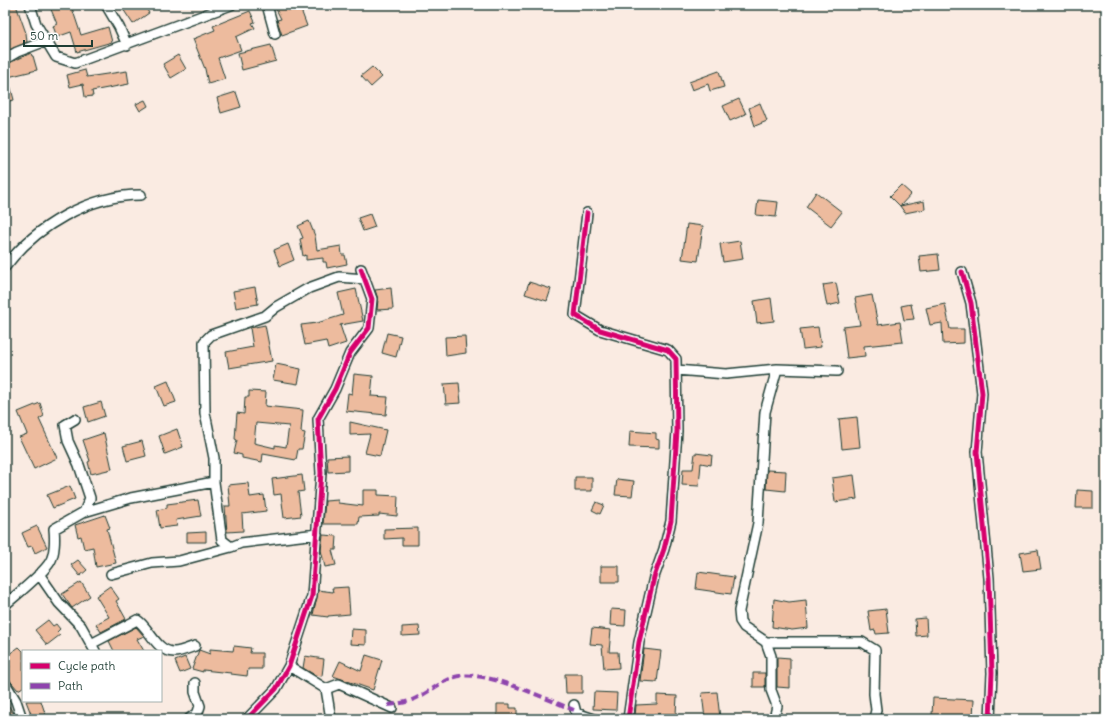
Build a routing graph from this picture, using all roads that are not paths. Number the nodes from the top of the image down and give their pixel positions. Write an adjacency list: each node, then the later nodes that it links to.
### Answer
1 (30, 5): 6 (street)
2 (106, 5): 7 (street)
3 (231, 5): 7 (street)
4 (267, 5): 5 (street)
5 (275, 34)
6 (46, 41): 7 (street); 8 (street)
7 (127, 44)
8 (5, 59)
9 (141, 195): 11 (street)
10 (587, 213): 16 (street)
11 (5, 267)
12 (361, 269): 14 (street)
13 (962, 272): 43 (street)
14 (365, 279): 19 (street); 21 (street)
15 (777, 369): 16 (street); 17 (street); 26 (street)
16 (676, 370): 40 (street)
17 (837, 371)
18 (75, 419): 20 (street)
19 (214, 482): 20 (street); 22 (street)
20 (84, 512): 23 (street)
21 (317, 534): 22 (street); 29 (street)
22 (230, 547): 24 (street)
23 (39, 574): 25 (street); 28 (street)
24 (111, 574)
25 (5, 605)
26 (766, 642): 41 (street); 42 (street)
27 (195, 646): 28 (street)
28 (93, 647)
29 (289, 666): 32 (street); 37 (street)
30 (5, 683): 35 (street)
31 (196, 683): 36 (street)
32 (326, 689): 34 (street); 38 (street)
33 (574, 705): 39 (street)
34 (392, 708)
35 (22, 719)
36 (189, 719)
37 (247, 719)
38 (331, 719)
39 (594, 719)
40 (628, 719)
41 (774, 719)
42 (874, 719)
43 (990, 719)

